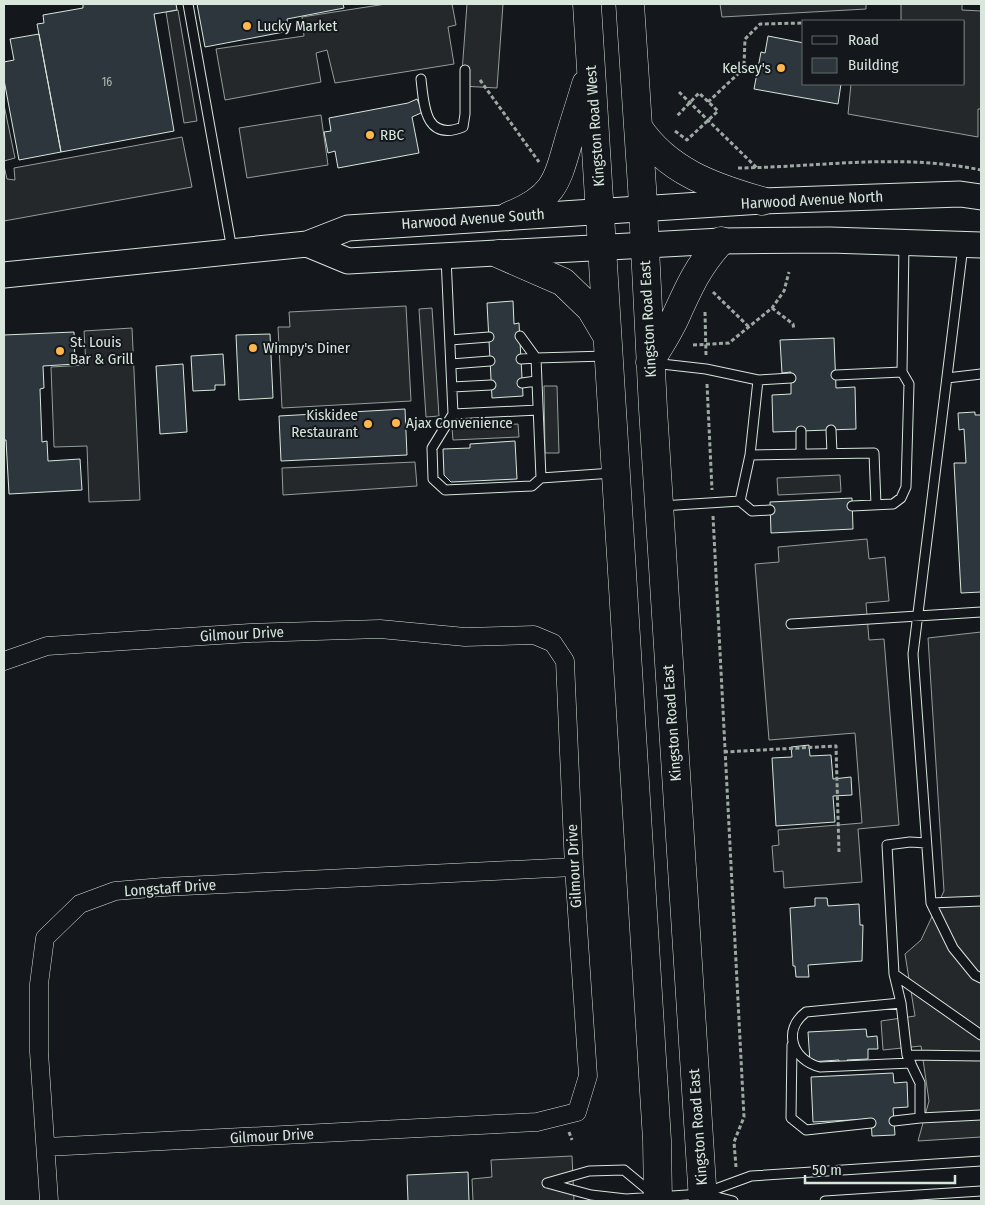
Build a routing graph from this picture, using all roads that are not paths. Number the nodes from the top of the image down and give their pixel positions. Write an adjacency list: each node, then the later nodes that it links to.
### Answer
1 (188, 4): 19 (lane)
2 (587, 4): 4 (main road, Kingston Road West)
3 (630, 4): 7 (main road)
4 (591, 69): 11 (main road, Kingston Road West); 12 (main road)
5 (466, 70): 6 (lane)
6 (421, 79)
7 (638, 127): 9 (main road); 10 (main road)
8 (981, 197): 9 (main road, Harwood Avenue North)
9 (762, 201): 10 (main road, Harwood Avenue North)
10 (643, 210): 11 (main road, Harwood Avenue South); 16 (main road)
11 (601, 212): 12 (main road, Harwood Avenue South); 18 (main road, Kingston Road West)
12 (509, 216): 15 (main road, Harwood Avenue South)
13 (721, 241): 14 (main road); 16 (main road); 30 (main road)
14 (904, 242): 17 (main road); 32 (lane)
15 (307, 244): 19 (main road, Harwood Avenue South); 21 (main road, Harwood Avenue South)
16 (643, 245): 18 (main road, Harwood Avenue South); 30 (main road, Kingston Road East)
17 (972, 245): 36 (lane)
18 (602, 249): 20 (main road, Harwood Avenue South); 26 (main road)
19 (232, 252): 22 (main road, Harwood Avenue South)
20 (498, 254): 21 (main road, Harwood Avenue South); 26 (main road)
21 (446, 257): 25 (lane)
22 (4, 275)
23 (520, 336): 27 (lane)
24 (489, 337): 25 (lane)
25 (450, 340): 31 (lane)
26 (608, 346): 27 (lane); 49 (main road)
27 (536, 358): 28 (lane); 38 (lane)
28 (521, 359)
29 (490, 361): 31 (lane)
30 (650, 362): 37 (lane); 53 (main road, Kingston Road East)
31 (451, 364): 41 (lane)
32 (902, 372): 34 (lane); 52 (lane)
33 (981, 374): 36 (lane)
34 (836, 375)
35 (791, 378): 37 (lane)
36 (947, 378): 57 (lane)
37 (758, 380): 48 (lane)
38 (536, 381): 39 (lane); 42 (lane)
39 (522, 383)
40 (491, 385): 41 (lane)
41 (452, 387): 43 (lane)
42 (538, 410): 43 (lane); 50 (lane)
43 (453, 414): 50 (lane)
44 (831, 430): 46 (lane)
45 (801, 431): 47 (lane)
46 (832, 453): 47 (lane); 52 (lane)
47 (801, 454): 48 (lane)
48 (750, 455): 51 (lane)
49 (616, 473): 50 (lane); 79 (main road)
50 (541, 478)
51 (740, 501): 53 (lane); 55 (lane)
52 (876, 505): 54 (lane)
53 (659, 506): 78 (main road, Kingston Road East)
54 (852, 506)
55 (770, 510)
56 (981, 612): 57 (lane)
57 (918, 616): 58 (lane); 60 (lane)
58 (791, 624)
59 (4, 660): 61 (street, Gilmour Drive)
60 (926, 843): 63 (lane); 64 (lane)
61 (574, 866): 75 (street, Longstaff Drive); 75 (street, Gilmour Drive)
62 (981, 901): 63 (lane)
63 (931, 903): 65 (lane)
64 (894, 974): 66 (lane); 68 (lane)
65 (981, 978)
66 (901, 1003): 67 (lane); 70 (lane)
67 (792, 1035): 70 (lane); 74 (lane)
68 (981, 1035)
69 (981, 1056): 70 (lane)
70 (909, 1059): 72 (lane)
71 (981, 1116): 72 (lane)
72 (920, 1118): 73 (lane)
73 (894, 1121)
74 (871, 1123)
75 (46, 1147): 80 (street, Longstaff Drive)
76 (981, 1161): 78 (lane)
77 (981, 1191): 82 (lane)
78 (702, 1198): 79 (lane); 81 (lane)
79 (658, 1199): 79 (lane)
80 (49, 1201)
81 (733, 1201)
82 (825, 1201)

